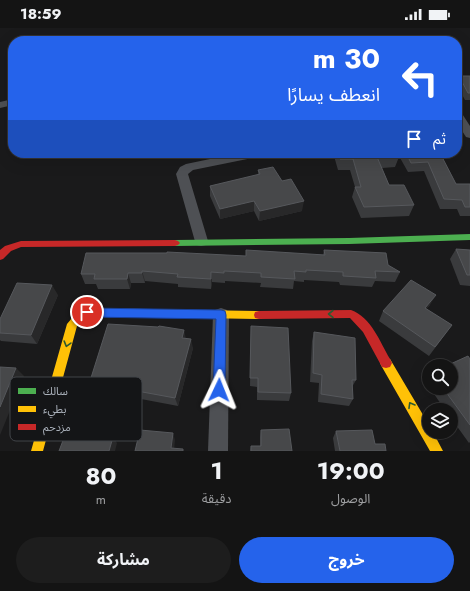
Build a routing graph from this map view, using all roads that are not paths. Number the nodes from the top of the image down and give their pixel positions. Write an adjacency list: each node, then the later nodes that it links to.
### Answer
1 (462, 122): 2 (street)
2 (470, 136)
3 (226, 158): 5 (street)
4 (470, 237): 5 (street)
5 (201, 241): 6 (street)
6 (0, 256)
7 (221, 315): 8 (street, one-way to 8); 11 (street); 12 (street, one-way to 7)
8 (57, 377)
9 (40, 441): 10 (street, one-way to 10)
10 (37, 451)
11 (218, 451)
12 (437, 451)

